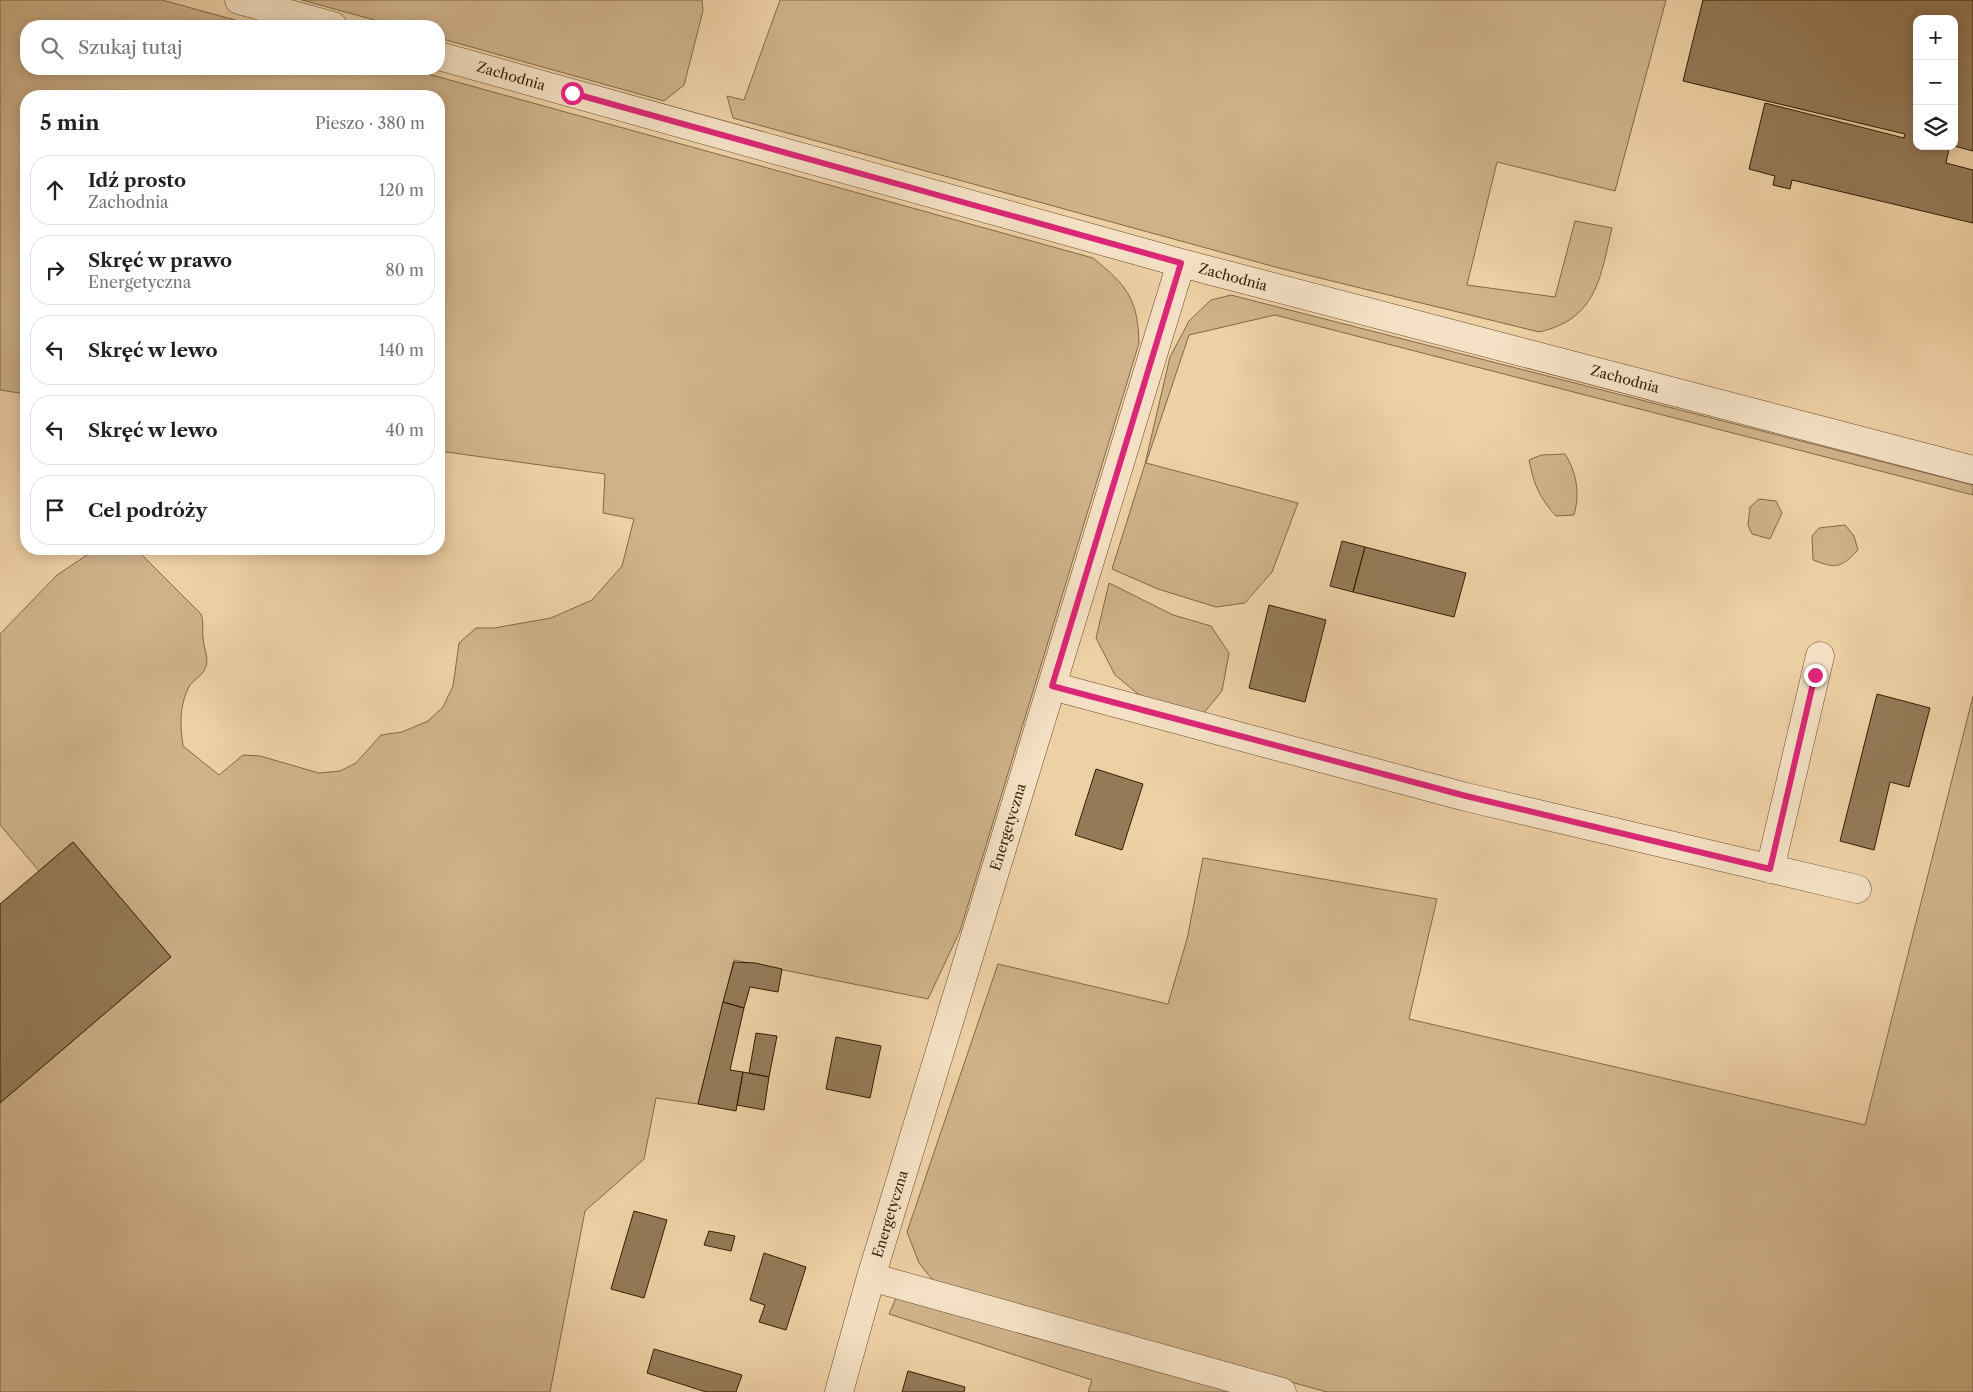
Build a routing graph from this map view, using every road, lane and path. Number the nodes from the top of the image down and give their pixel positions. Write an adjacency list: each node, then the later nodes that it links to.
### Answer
1 (239, 0): 2 (street)
2 (311, 20)
3 (445, 58): 4 (street, Zachodnia)
4 (1181, 263): 5 (street, Zachodnia); 7 (street, Energetyczna)
5 (1973, 470)
6 (1820, 656): 8 (street)
7 (1052, 686): 8 (street); 10 (street, Energetyczna)
8 (1770, 869): 9 (street)
9 (1857, 889)
10 (871, 1277): 11 (street, Energetyczna); 12 (street)
11 (839, 1392)
12 (1282, 1392)

